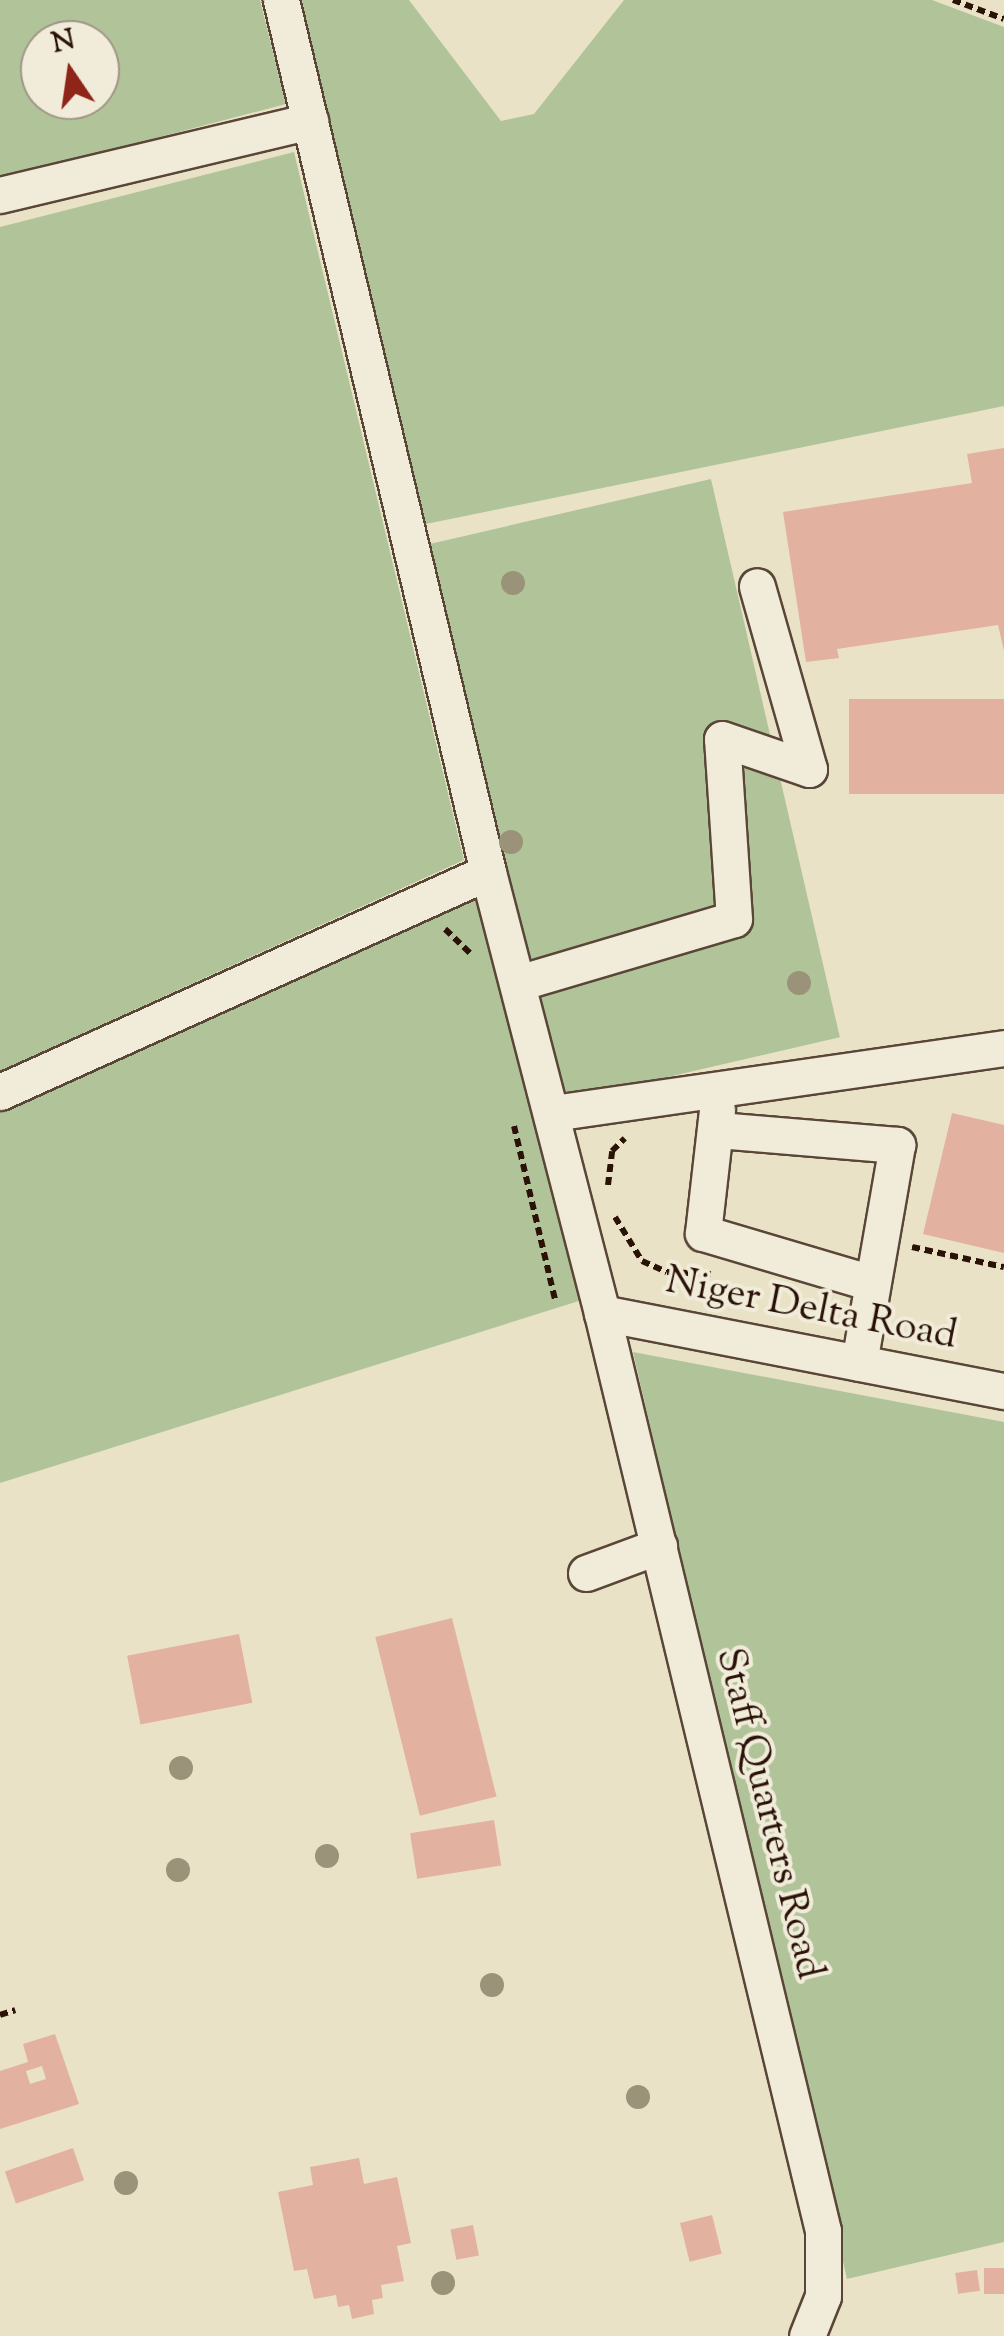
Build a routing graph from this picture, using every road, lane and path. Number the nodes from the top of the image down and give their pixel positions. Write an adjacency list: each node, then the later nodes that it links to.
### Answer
1 (281, 0): 4 (street, Staff Quarters Road)
2 (954, 0): 3 (path)
3 (1004, 19)
4 (310, 122): 5 (street); 7 (street, Staff Quarters Road)
5 (0, 194)
6 (757, 586): 10 (street)
7 (488, 872): 8 (street); 10 (street, Staff Quarters Road)
8 (407, 908): 9 (path); 13 (street)
9 (479, 976)
10 (518, 983): 15 (street, Staff Quarters Road)
11 (1004, 1048): 12 (street)
12 (714, 1089): 15 (street); 17 (street)
13 (0, 1092)
14 (510, 1110): 22 (path)
15 (553, 1113): 23 (street, Staff Quarters Road)
16 (638, 1125): 20 (path)
17 (718, 1130): 21 (street); 21 (street)
18 (901, 1245): 19 (path)
19 (1004, 1267)
20 (729, 1274)
21 (872, 1283): 24 (street)
22 (556, 1300)
23 (602, 1313): 24 (street, Niger Delta Road); 26 (street, Staff Quarters Road)
24 (859, 1363): 25 (street, Niger Delta Road)
25 (1004, 1391)
26 (659, 1546): 27 (street); 30 (street, Staff Quarters Road)
27 (586, 1573)
28 (16, 2010): 29 (path)
29 (0, 2015)
30 (807, 2336)

